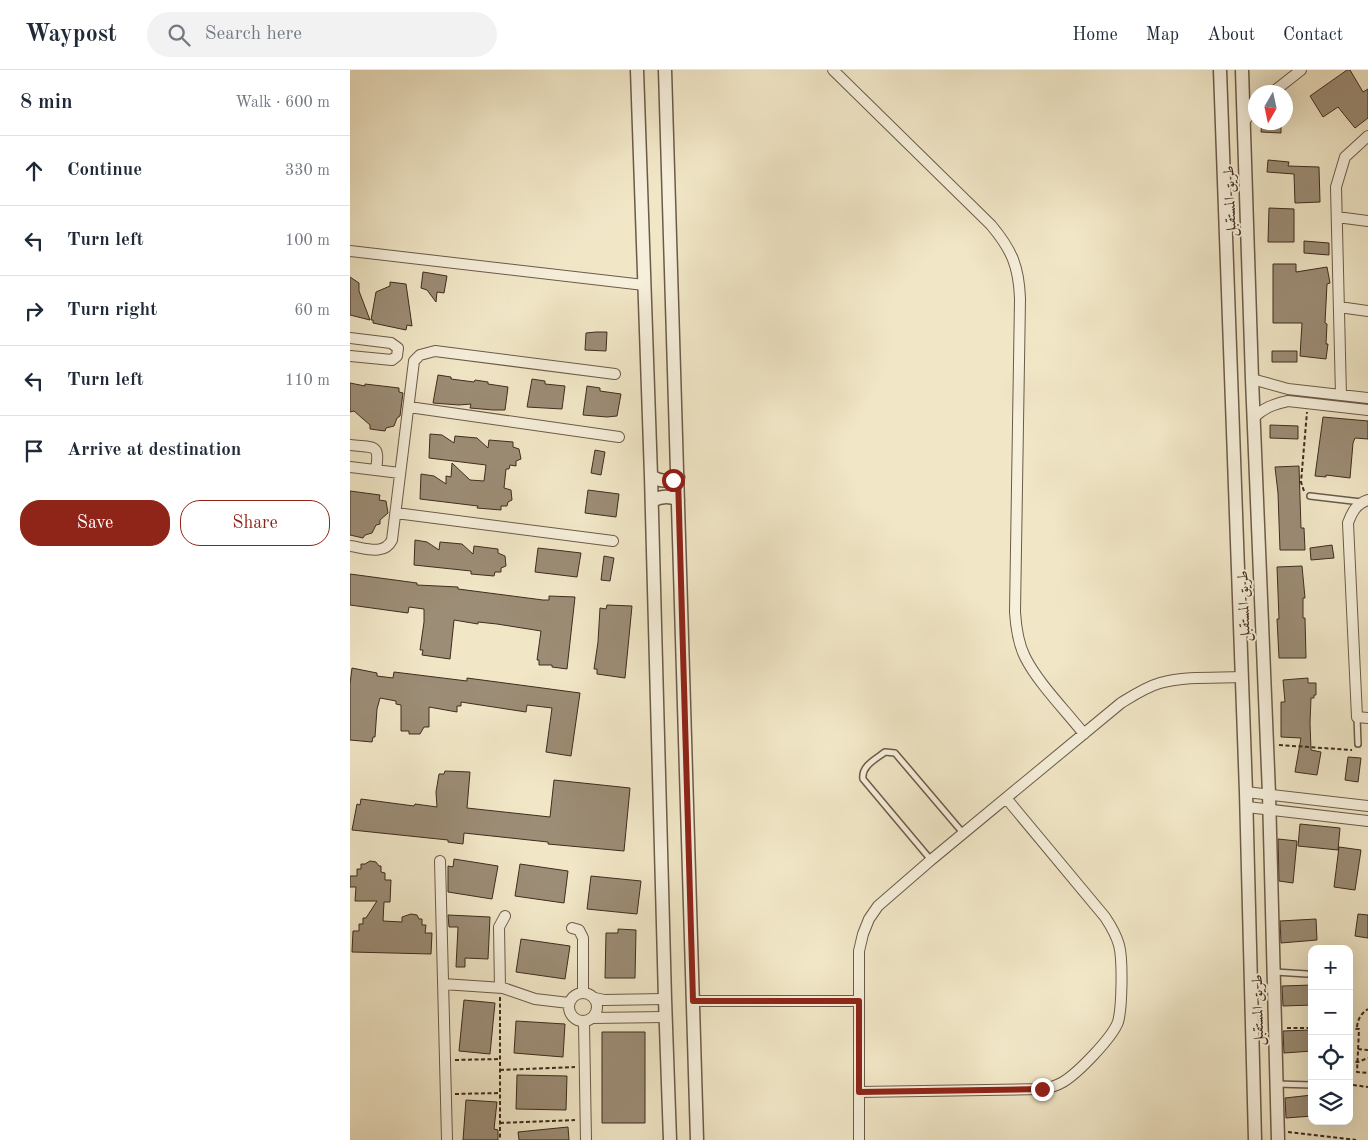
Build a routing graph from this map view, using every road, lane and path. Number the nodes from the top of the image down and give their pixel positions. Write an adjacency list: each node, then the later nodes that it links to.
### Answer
1 (637, 70): 14 (street)
2 (665, 70): 35 (street)
3 (833, 70): 45 (street)
4 (1220, 70): 43 (street, طريق المستقبل)
5 (1242, 70): 9 (street, طريق المستقبل)
6 (1301, 70): 7 (street)
7 (1282, 85)
8 (1248, 117): 9 (street)
9 (1245, 120): 20 (street, طريق المستقبل)
10 (1368, 136): 11 (street)
11 (1337, 217): 12 (street); 15 (street)
12 (1368, 221)
13 (350, 251): 14 (street)
14 (644, 285): 34 (street)
15 (1339, 307): 16 (street); 22 (street)
16 (1368, 311)
17 (350, 338): 18 (street)
18 (350, 356)
19 (615, 374): 26 (street)
20 (1252, 379): 21 (street); 28 (street, طريق المستقبل)
21 (1288, 389): 22 (street); 24 (street)
22 (1341, 394): 23 (street)
23 (1368, 398)
24 (1288, 401): 25 (street); 28 (street)
25 (1308, 403): 27 (street); 36 (path)
26 (409, 407): 29 (street); 33 (street)
27 (1368, 410)
28 (1254, 418): 47 (street, طريق المستقبل)
29 (619, 436)
30 (350, 445): 32 (street)
31 (350, 467): 32 (street)
32 (376, 470): 33 (street)
33 (400, 474): 40 (street)
34 (651, 476): 35 (street); 38 (street)
35 (678, 477): 37 (street)
36 (1310, 496): 39 (lane)
37 (678, 500): 38 (street); 67 (street)
38 (652, 501): 66 (street)
39 (1365, 501): 44 (street)
40 (396, 513): 41 (street); 42 (street)
41 (614, 541)
42 (350, 546)
43 (1242, 677): 45 (street); 48 (street, طريق المستقبل)
44 (1363, 717): 46 (lane)
45 (1084, 734): 50 (street)
46 (1358, 744): 47 (path)
47 (1267, 745): 49 (street, طريق المستقبل)
48 (1246, 792): 49 (street); 52 (street, طريق المستقبل)
49 (1269, 794): 51 (street); 53 (street, طريق المستقبل)
50 (1006, 798): 55 (street); 90 (street)
51 (1368, 806)
52 (1247, 807): 53 (street); 102 (street, طريق المستقبل)
53 (1269, 810): 54 (street); 60 (street, طريق المستقبل)
54 (1368, 822)
55 (963, 833): 56 (street); 56 (lane)
56 (931, 860): 68 (street)
57 (440, 861): 62 (street)
58 (505, 916): 63 (street)
59 (572, 928): 64 (street)
60 (1274, 972): 61 (lane); 73 (street, طريق المستقبل)
61 (1307, 974)
62 (443, 984): 63 (street); 80 (street)
63 (500, 988): 69 (street); 79 (path)
64 (582, 993): 65 (street); 69 (street)
65 (594, 998): 66 (street); 72 (street)
66 (665, 999): 71 (street)
67 (693, 1001): 68 (street); 100 (street)
68 (859, 1001): 90 (street)
69 (569, 1003): 72 (street)
70 (1368, 1009): 75 (path)
71 (665, 1017): 72 (street); 99 (street)
72 (588, 1020): 83 (street)
73 (1276, 1028): 74 (path); 86 (street, طريق المستقبل)
74 (1308, 1028)
75 (1356, 1028): 76 (path)
76 (1358, 1049): 77 (path); 82 (path)
77 (1368, 1050)
78 (1368, 1058): 82 (path)
79 (500, 1059): 80 (path); 84 (path)
80 (445, 1060): 92 (street)
81 (1353, 1061): 82 (path)
82 (1358, 1062): 85 (path)
83 (585, 1066): 84 (path); 93 (street)
84 (500, 1070): 91 (path)
85 (1368, 1073)
86 (1277, 1084): 88 (lane); 95 (street, طريق المستقبل)
87 (1353, 1085): 89 (path)
88 (1308, 1086)
89 (1368, 1087)
90 (859, 1092): 101 (street)
91 (500, 1093): 92 (path); 94 (path)
92 (446, 1094): 96 (street)
93 (586, 1120): 94 (path); 98 (street)
94 (500, 1123): 97 (path)
95 (1278, 1136): 103 (path)
96 (447, 1140)
97 (500, 1140)
98 (586, 1140)
99 (670, 1140)
100 (697, 1140)
101 (859, 1140)
102 (1255, 1140)
103 (1356, 1140)

